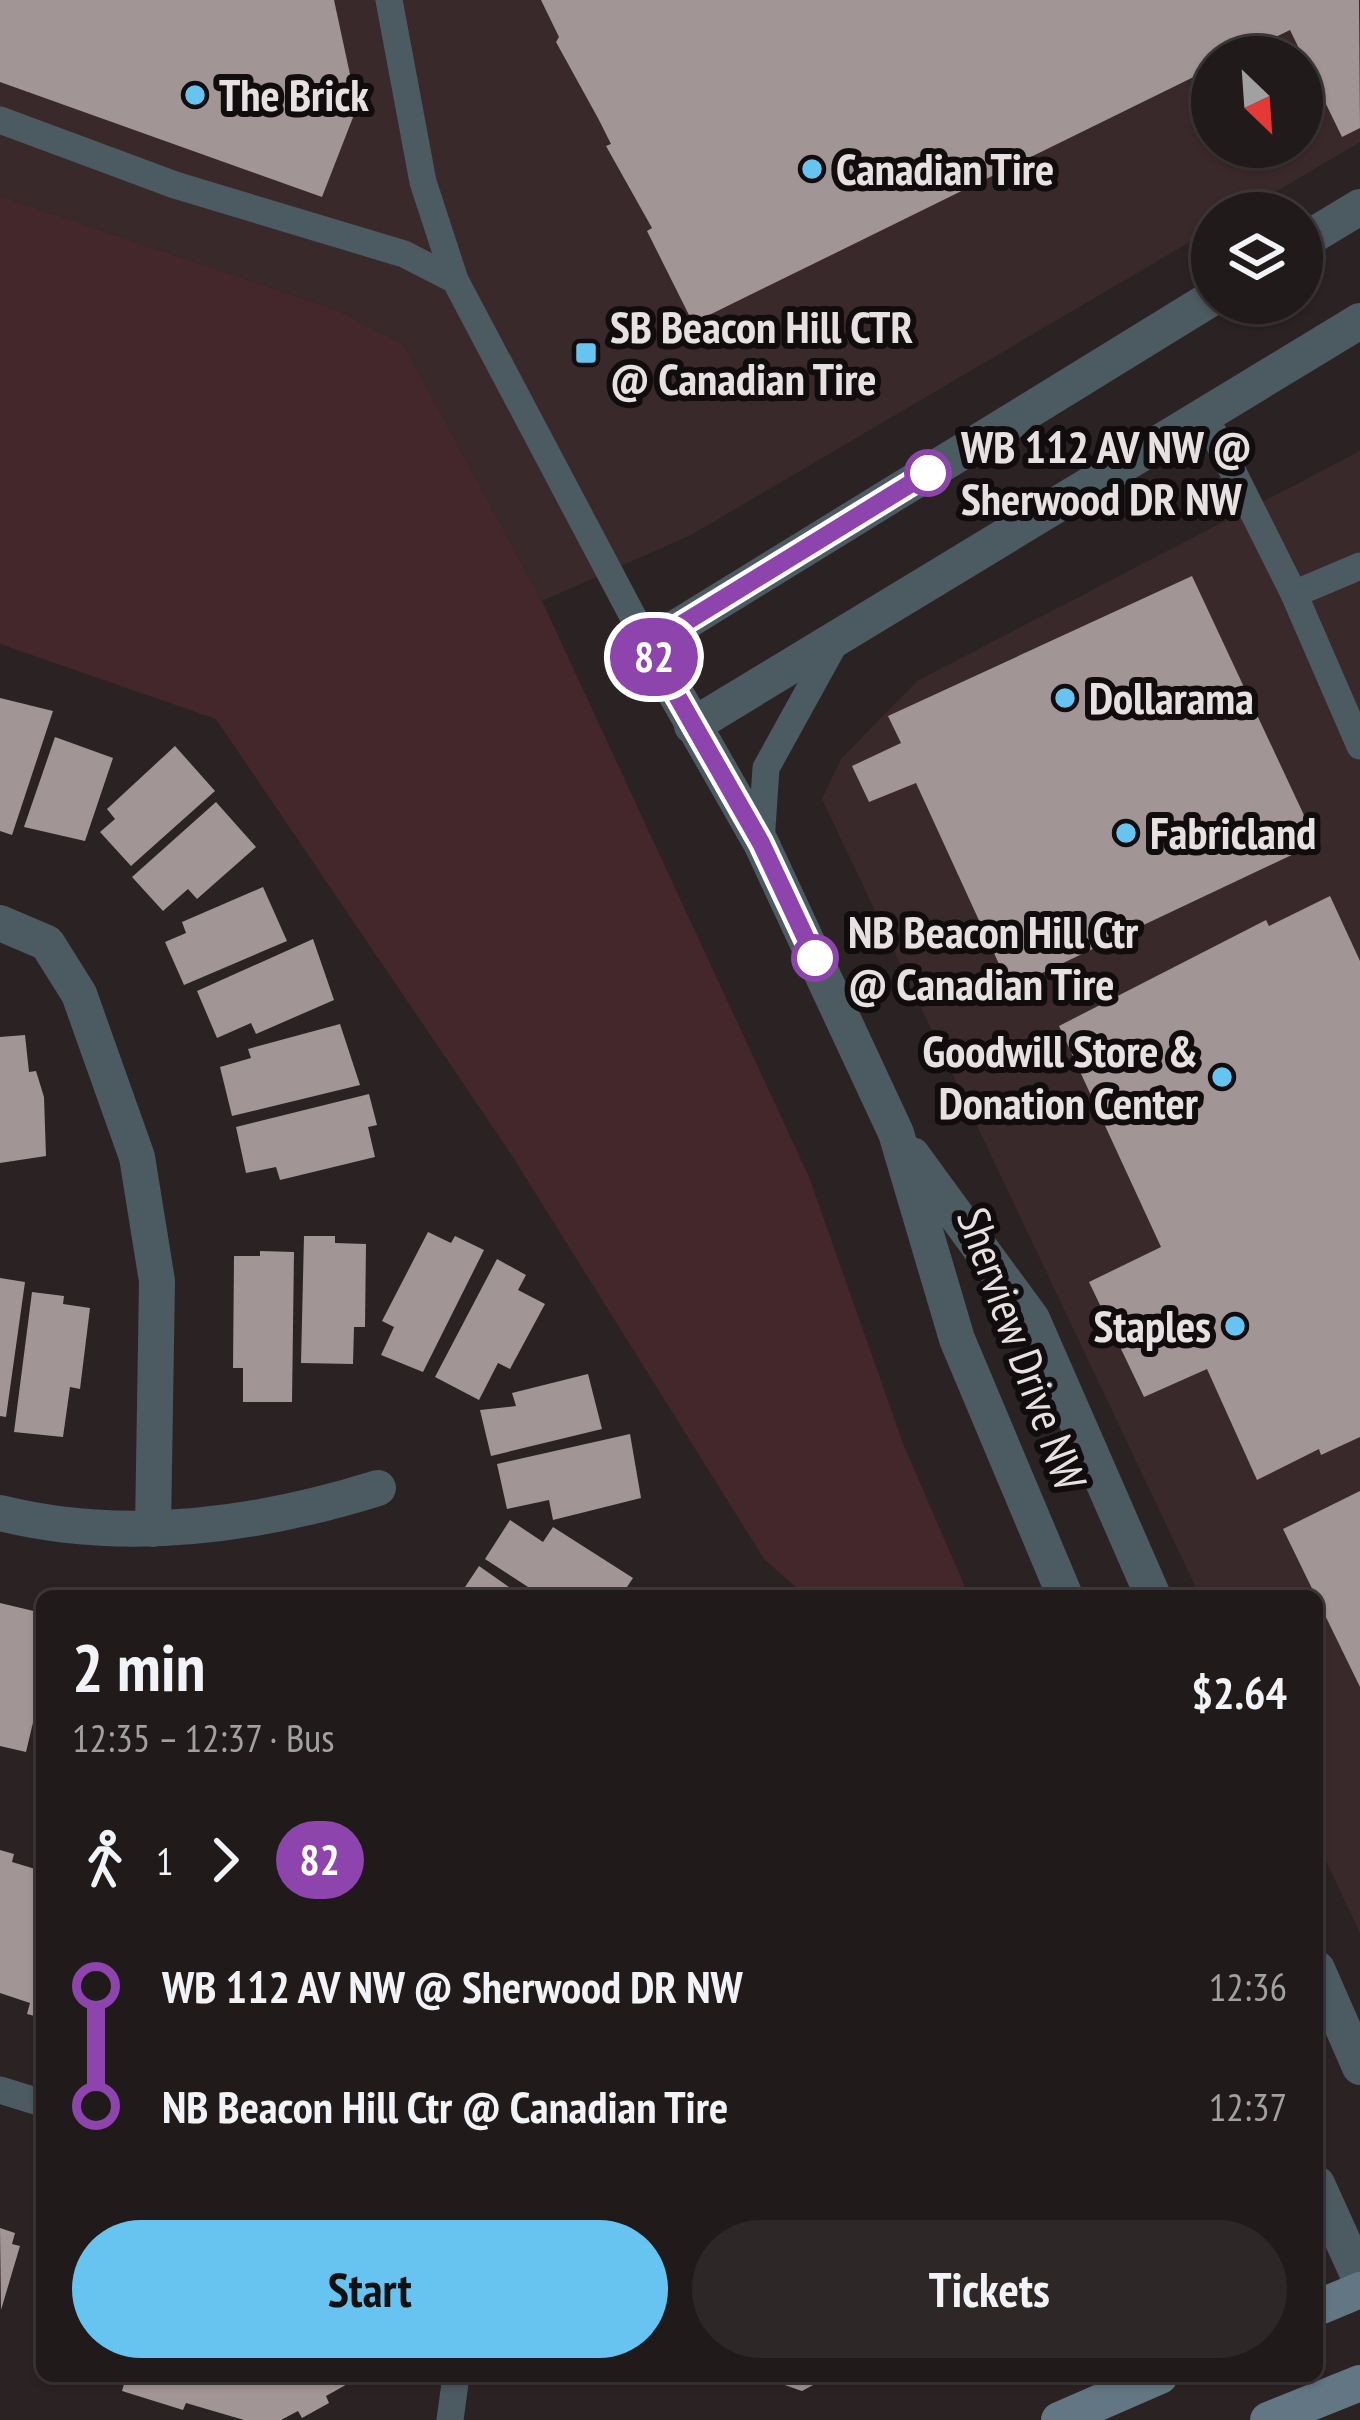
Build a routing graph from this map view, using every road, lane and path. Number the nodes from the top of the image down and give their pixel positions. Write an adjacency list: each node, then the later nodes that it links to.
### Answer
1 (389, 0): 5 (lane)
2 (0, 120): 5 (lane)
3 (1360, 207): 4 (street)
4 (1323, 229)
5 (455, 280): 12 (lane)
6 (1191, 311): 12 (street)
7 (1360, 321): 8 (street)
8 (1205, 416): 10 (lane); 11 (street)
9 (1360, 566): 10 (lane)
10 (1294, 594): 14 (lane)
11 (836, 643): 13 (street); 15 (lane)
12 (648, 645): 13 (street, Sherview Drive NW)
13 (692, 726): 15 (street, Sherview Drive NW)
14 (1360, 746)
15 (761, 843): 17 (street, Sherview Drive NW)
16 (0, 923): 20 (street)
17 (896, 1132): 21 (street, Sherview Drive NW); 22 (street, Sherview Drive NW)
18 (378, 1488): 20 (street)
19 (0, 1513): 20 (street)
20 (153, 1529)
21 (1062, 1590)
22 (1150, 1590)
23 (1323, 1983): 24 (street)
24 (1360, 2067)
25 (0, 2090): 26 (lane)
26 (36, 2101)
27 (1323, 2197): 28 (street)
28 (1360, 2279)
29 (1360, 2290): 30 (street)
30 (1323, 2305)
31 (455, 2382): 34 (lane)
32 (1146, 2382): 35 (street)
33 (1360, 2383): 36 (street)
34 (450, 2420)
35 (1059, 2420)
36 (1268, 2420)

